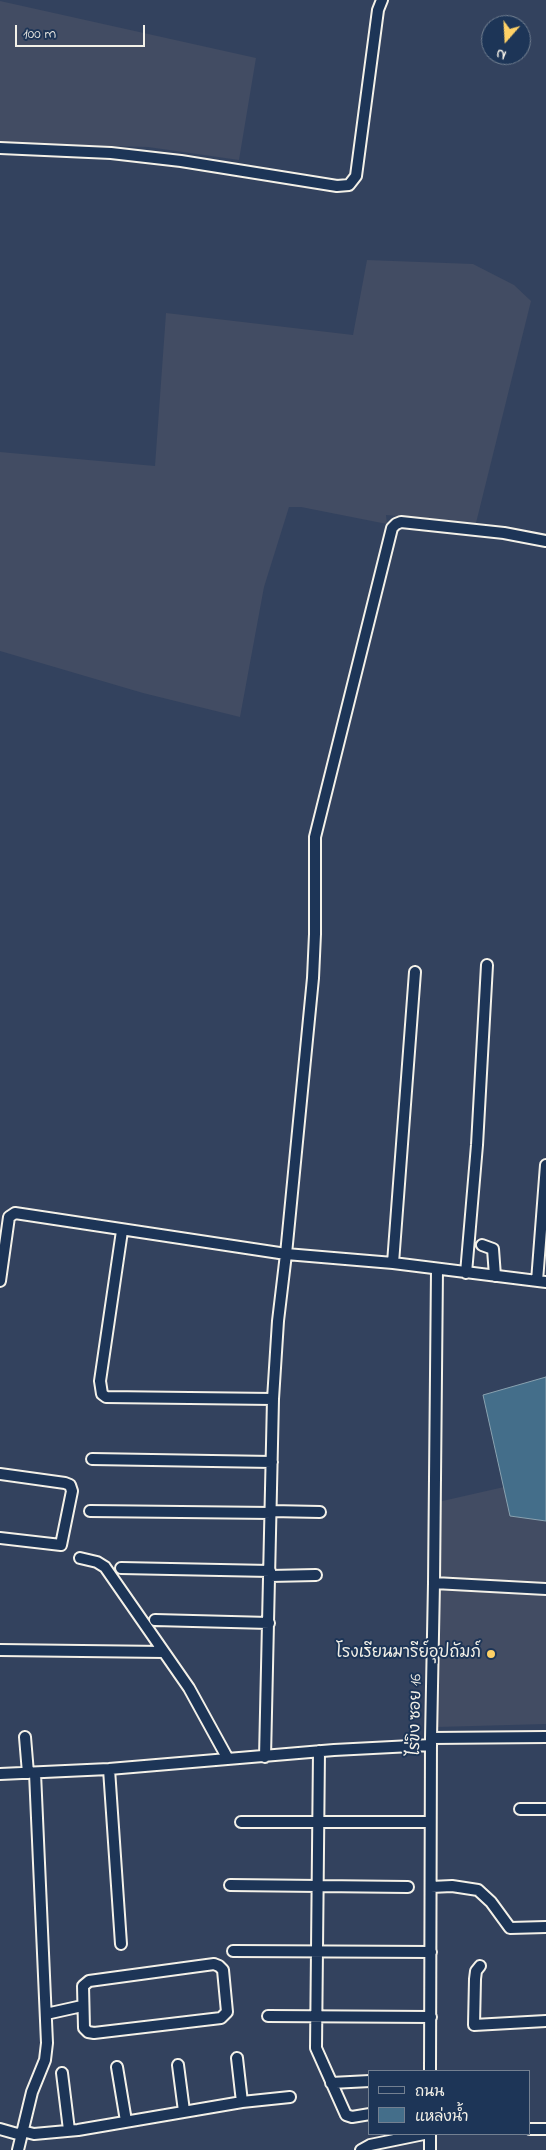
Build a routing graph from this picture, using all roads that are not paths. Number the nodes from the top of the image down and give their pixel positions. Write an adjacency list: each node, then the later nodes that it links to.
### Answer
1 (382, 0): 2 (street)
2 (0, 148)
3 (546, 541): 9 (street)
4 (487, 965): 12 (street)
5 (415, 972): 10 (street)
6 (546, 1165): 15 (street)
7 (122, 1231): 9 (street); 14 (street); 16 (street)
8 (482, 1245): 13 (street)
9 (286, 1254): 10 (street); 16 (street)
10 (393, 1263): 11 (street)
11 (437, 1269): 12 (street); 28 (street, ไร่ขิง ซอย 16)
12 (466, 1273): 13 (street)
13 (495, 1276): 15 (street)
14 (0, 1281)
15 (542, 1282)
16 (273, 1399): 18 (street)
17 (92, 1459): 18 (street)
18 (272, 1462): 21 (street)
19 (0, 1474): 23 (street)
20 (90, 1511): 21 (street)
21 (272, 1512): 22 (street); 26 (street)
22 (320, 1512)
23 (0, 1538)
24 (80, 1558): 33 (street)
25 (121, 1568): 26 (street)
26 (270, 1574): 27 (street); 31 (street)
27 (316, 1575)
28 (434, 1583): 29 (street); 36 (street, ไร่ขิง ซอย 16)
29 (546, 1589)
30 (154, 1620): 31 (street)
31 (269, 1623): 38 (street)
32 (0, 1650): 33 (street)
33 (164, 1652): 39 (street)
34 (25, 1736): 41 (street)
35 (546, 1737): 36 (street)
36 (431, 1741): 37 (street); 47 (street, ไร่ขิง ซอย 16)
37 (319, 1751): 38 (street); 45 (street)
38 (266, 1757): 39 (street)
39 (228, 1759): 40 (street)
40 (109, 1769): 41 (street); 53 (street)
41 (32, 1773): 42 (street); 59 (street)
42 (0, 1774)
43 (546, 1809): 44 (street)
44 (520, 1810)
45 (317, 1821): 46 (street); 47 (street); 49 (street)
46 (242, 1822)
47 (430, 1822): 51 (street, ไร่ขิง ซอย 16)
48 (230, 1885): 49 (street)
49 (317, 1886): 50 (street); 55 (street)
50 (408, 1887)
51 (430, 1887): 52 (street); 56 (street, ไร่ขิง ซอย 16)
52 (546, 1927)
53 (121, 1944)
54 (233, 1951): 55 (street)
55 (317, 1952): 56 (street); 60 (street)
56 (430, 1952): 62 (street, ไร่ขิง ซอย 16)
57 (480, 1966): 63 (street)
58 (82, 2006): 58 (street); 59 (street)
59 (46, 2014): 80 (street)
60 (316, 2015): 61 (street); 62 (street); 70 (street)
61 (268, 2016)
62 (430, 2017): 67 (street, ไร่ขิง ซอย 16)
63 (546, 2021)
64 (237, 2058): 72 (street)
65 (178, 2065): 73 (street)
66 (117, 2068): 75 (street)
67 (430, 2070)
68 (62, 2073): 79 (street)
69 (368, 2081): 70 (street)
70 (331, 2084): 74 (street)
71 (290, 2097): 72 (street)
72 (242, 2102): 73 (street)
73 (184, 2111): 75 (street)
74 (368, 2114)
75 (126, 2121): 79 (street)
76 (531, 2129): 77 (street)
77 (546, 2129)
78 (0, 2130): 80 (street)
79 (69, 2130): 80 (street)
80 (21, 2133): 83 (street)
81 (420, 2135): 84 (street)
82 (430, 2135): 85 (street)
83 (18, 2150)
84 (361, 2150)
85 (430, 2150)

